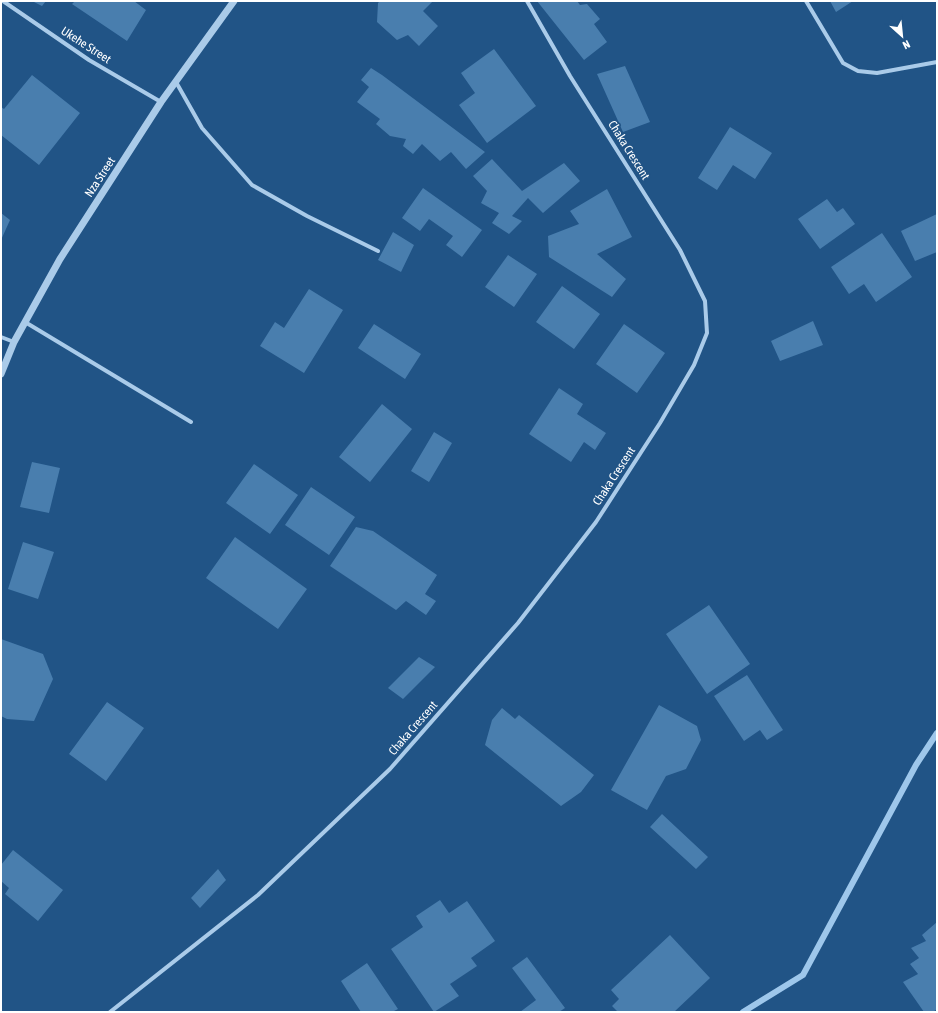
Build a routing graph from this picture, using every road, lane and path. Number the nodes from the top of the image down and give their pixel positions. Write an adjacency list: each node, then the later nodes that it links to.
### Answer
1 (3, 1): 7 (street, Ukehe Street)
2 (234, 1): 6 (street, Nza Street)
3 (528, 1): 14 (street, Chaka Crescent)
4 (806, 1): 5 (street)
5 (937, 62)
6 (175, 82): 7 (street, Nza Street); 8 (street)
7 (161, 102): 9 (street, Nza Street)
8 (378, 251)
9 (25, 322): 11 (street, Nza Street); 13 (street)
10 (1, 337): 11 (street)
11 (14, 342): 12 (street, Nza Street)
12 (1, 374)
13 (191, 422)
14 (110, 1012)

